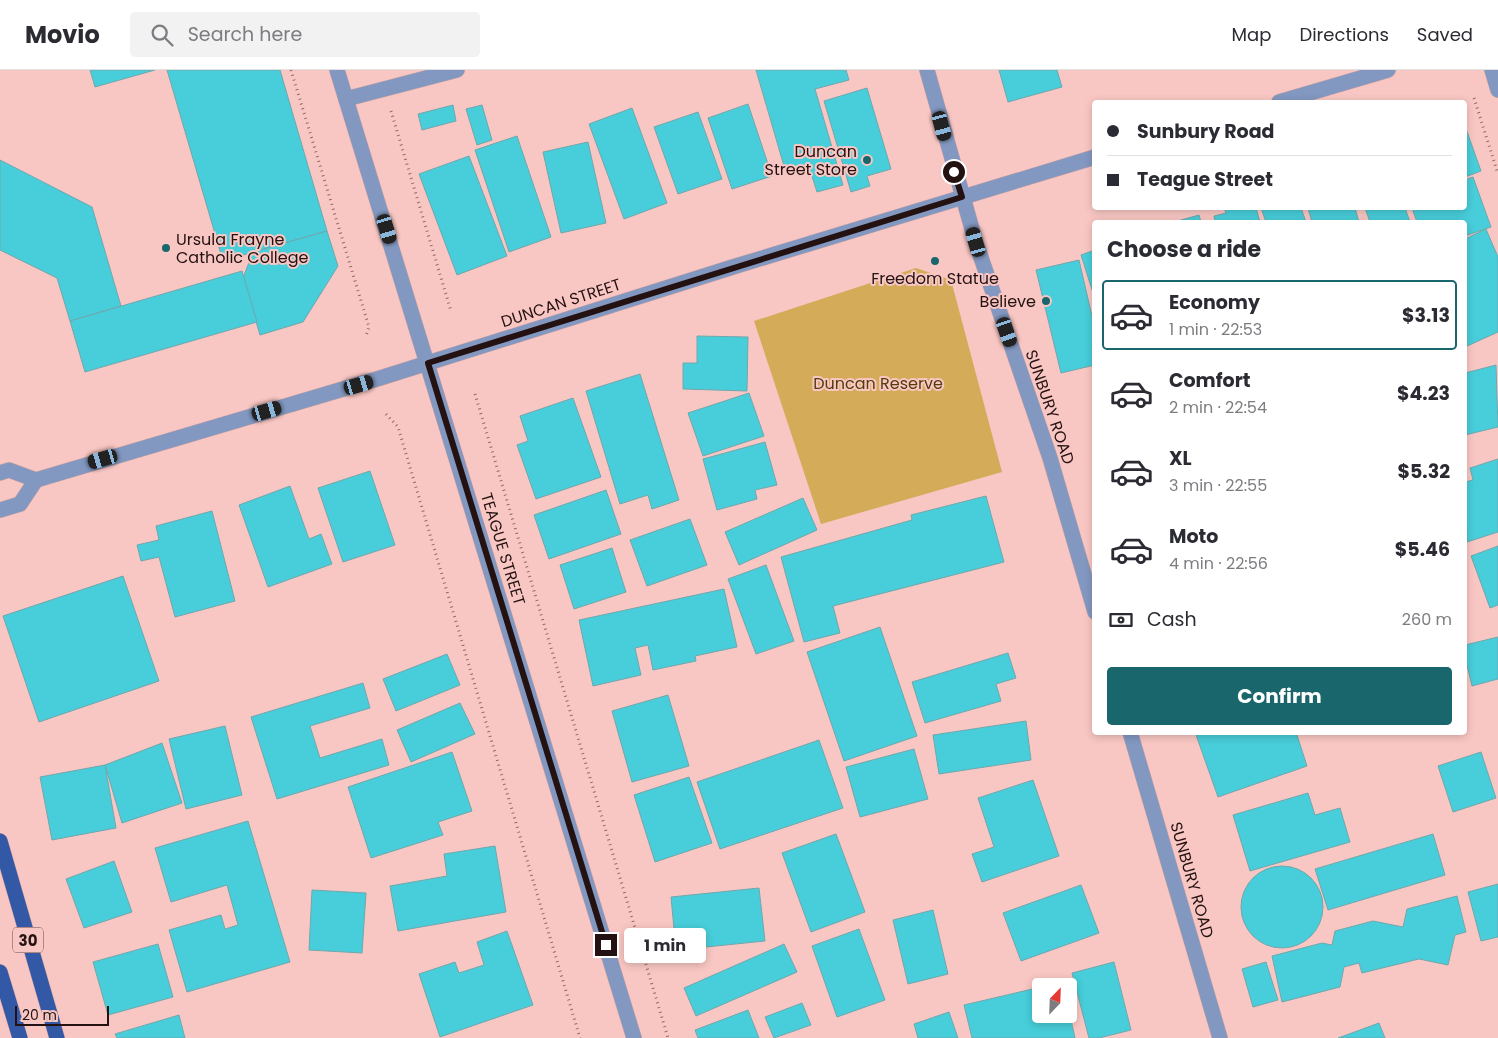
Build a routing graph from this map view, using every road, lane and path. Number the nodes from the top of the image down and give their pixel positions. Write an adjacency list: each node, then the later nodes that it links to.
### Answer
1 (291, 70): 16 (path)
2 (337, 70): 10 (street, TEAGUE STREET)
3 (457, 70): 7 (street)
4 (926, 70): 14 (street, SUNBURY ROAD)
5 (1388, 70): 11 (street)
6 (1492, 70): 8 (street)
7 (384, 89): 10 (street); 15 (path)
8 (1498, 90)
9 (1473, 97): 13 (path)
10 (346, 99): 17 (street, TEAGUE STREET)
11 (1286, 100)
12 (1092, 158): 14 (street, DUNCAN STREET)
13 (1498, 174)
14 (962, 197): 17 (street, DUNCAN STREET); 23 (street, SUNBURY ROAD)
15 (451, 311)
16 (366, 336)
17 (428, 363): 21 (street, DUNCAN STREET); 30 (street, TEAGUE STREET)
18 (475, 394): 31 (path)
19 (386, 414): 29 (path)
20 (0, 473): 21 (street)
21 (36, 480): 22 (street)
22 (0, 510)
23 (1092, 602)
24 (1131, 735): 32 (street, SUNBURY ROAD)
25 (0, 841): 28 (highway, 30)
26 (0, 972): 27 (highway, 30)
27 (20, 1038)
28 (57, 1038)
29 (580, 1038)
30 (634, 1038)
31 (668, 1038)
32 (1220, 1038)

